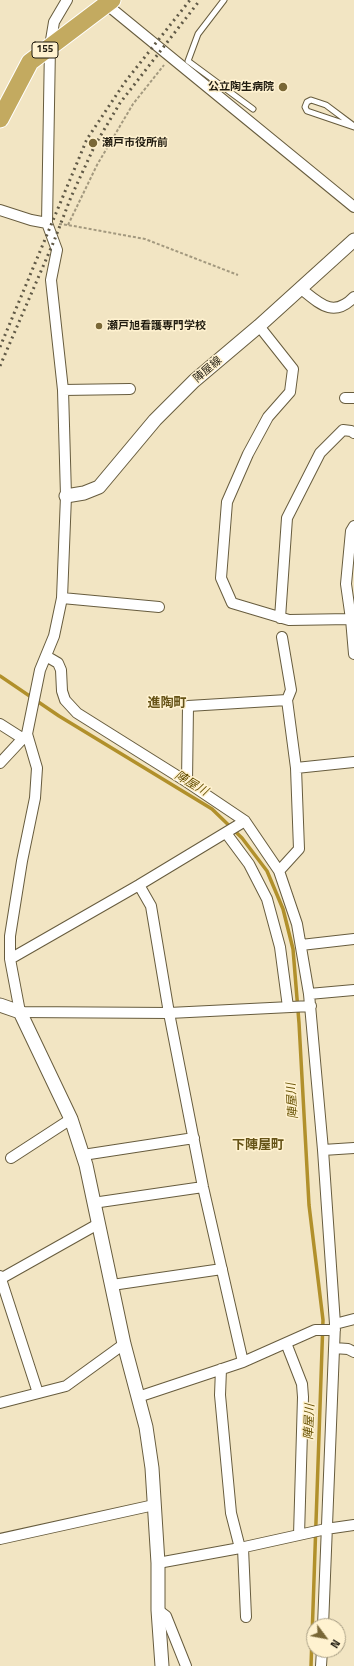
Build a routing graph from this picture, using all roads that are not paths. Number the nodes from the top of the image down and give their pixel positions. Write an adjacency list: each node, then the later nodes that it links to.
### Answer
1 (66, 0): 4 (street)
2 (224, 0): 5 (lane)
3 (109, 2): 4 (highway, 155); 8 (street)
4 (50, 46): 6 (highway, 155); 10 (street)
5 (253, 109)
6 (0, 119)
7 (354, 127): 7 (lane)
8 (354, 207)
9 (0, 210): 10 (street)
10 (47, 223): 16 (street)
11 (354, 240): 12 (street, 陣屋線)
12 (300, 288): 13 (street); 14 (street, 陣屋線)
13 (354, 297)
14 (259, 326): 18 (street, 陣屋線); 22 (street)
15 (130, 389): 16 (street)
16 (63, 390): 18 (street)
17 (354, 433): 22 (street)
18 (66, 496): 20 (street)
19 (354, 526): 23 (street)
20 (62, 598): 21 (street); 26 (street)
21 (159, 607)
22 (280, 618): 23 (street)
23 (351, 619): 25 (street)
24 (282, 636): 27 (street)
25 (354, 654)
26 (46, 656): 29 (street); 33 (street)
27 (287, 700): 32 (street); 33 (street)
28 (0, 724): 29 (street)
29 (24, 736): 31 (street); 40 (street)
30 (354, 762): 32 (street)
31 (0, 763)
32 (296, 768): 36 (street)
33 (187, 782): 34 (street)
34 (243, 822): 35 (street); 36 (street)
35 (227, 832): 37 (street); 45 (street)
36 (278, 871): 39 (street)
37 (139, 885): 40 (street); 47 (street)
38 (354, 939): 39 (street)
39 (301, 945): 42 (street)
40 (10, 959): 46 (street)
41 (354, 990): 42 (street)
42 (310, 994): 44 (street)
43 (0, 1005): 46 (street)
44 (307, 1006): 45 (street); 51 (street)
45 (290, 1007): 47 (street)
46 (20, 1012): 47 (street); 48 (street)
47 (169, 1012): 49 (street)
48 (71, 1119): 52 (street); 53 (street)
49 (194, 1138): 52 (street); 54 (street)
50 (354, 1148): 51 (street)
51 (323, 1150): 61 (street)
52 (82, 1155): 55 (street)
53 (11, 1158)
54 (203, 1187): 55 (street); 57 (street)
55 (94, 1203): 56 (street)
56 (98, 1224): 58 (street); 59 (street)
57 (222, 1270): 59 (street); 66 (street)
58 (1, 1277): 68 (street)
59 (112, 1285): 63 (street)
60 (354, 1319): 61 (street)
61 (334, 1328): 62 (street); 64 (street)
62 (286, 1343): 66 (street); 74 (street)
63 (124, 1344): 68 (street); 69 (street)
64 (334, 1348): 65 (street); 73 (street)
65 (354, 1352)
66 (243, 1362): 67 (street)
67 (221, 1369): 69 (street); 76 (street)
68 (38, 1393): 70 (street)
69 (138, 1397): 71 (street)
70 (0, 1403)
71 (154, 1505): 75 (street); 77 (street)
72 (354, 1525): 73 (street)
73 (323, 1529): 74 (street); 80 (street)
74 (299, 1535): 76 (street)
75 (0, 1539)
76 (241, 1548): 77 (street); 79 (street)
77 (158, 1563): 78 (street)
78 (158, 1610): 81 (street); 82 (street)
79 (246, 1617)
80 (323, 1618)
81 (162, 1666)
82 (186, 1666)

